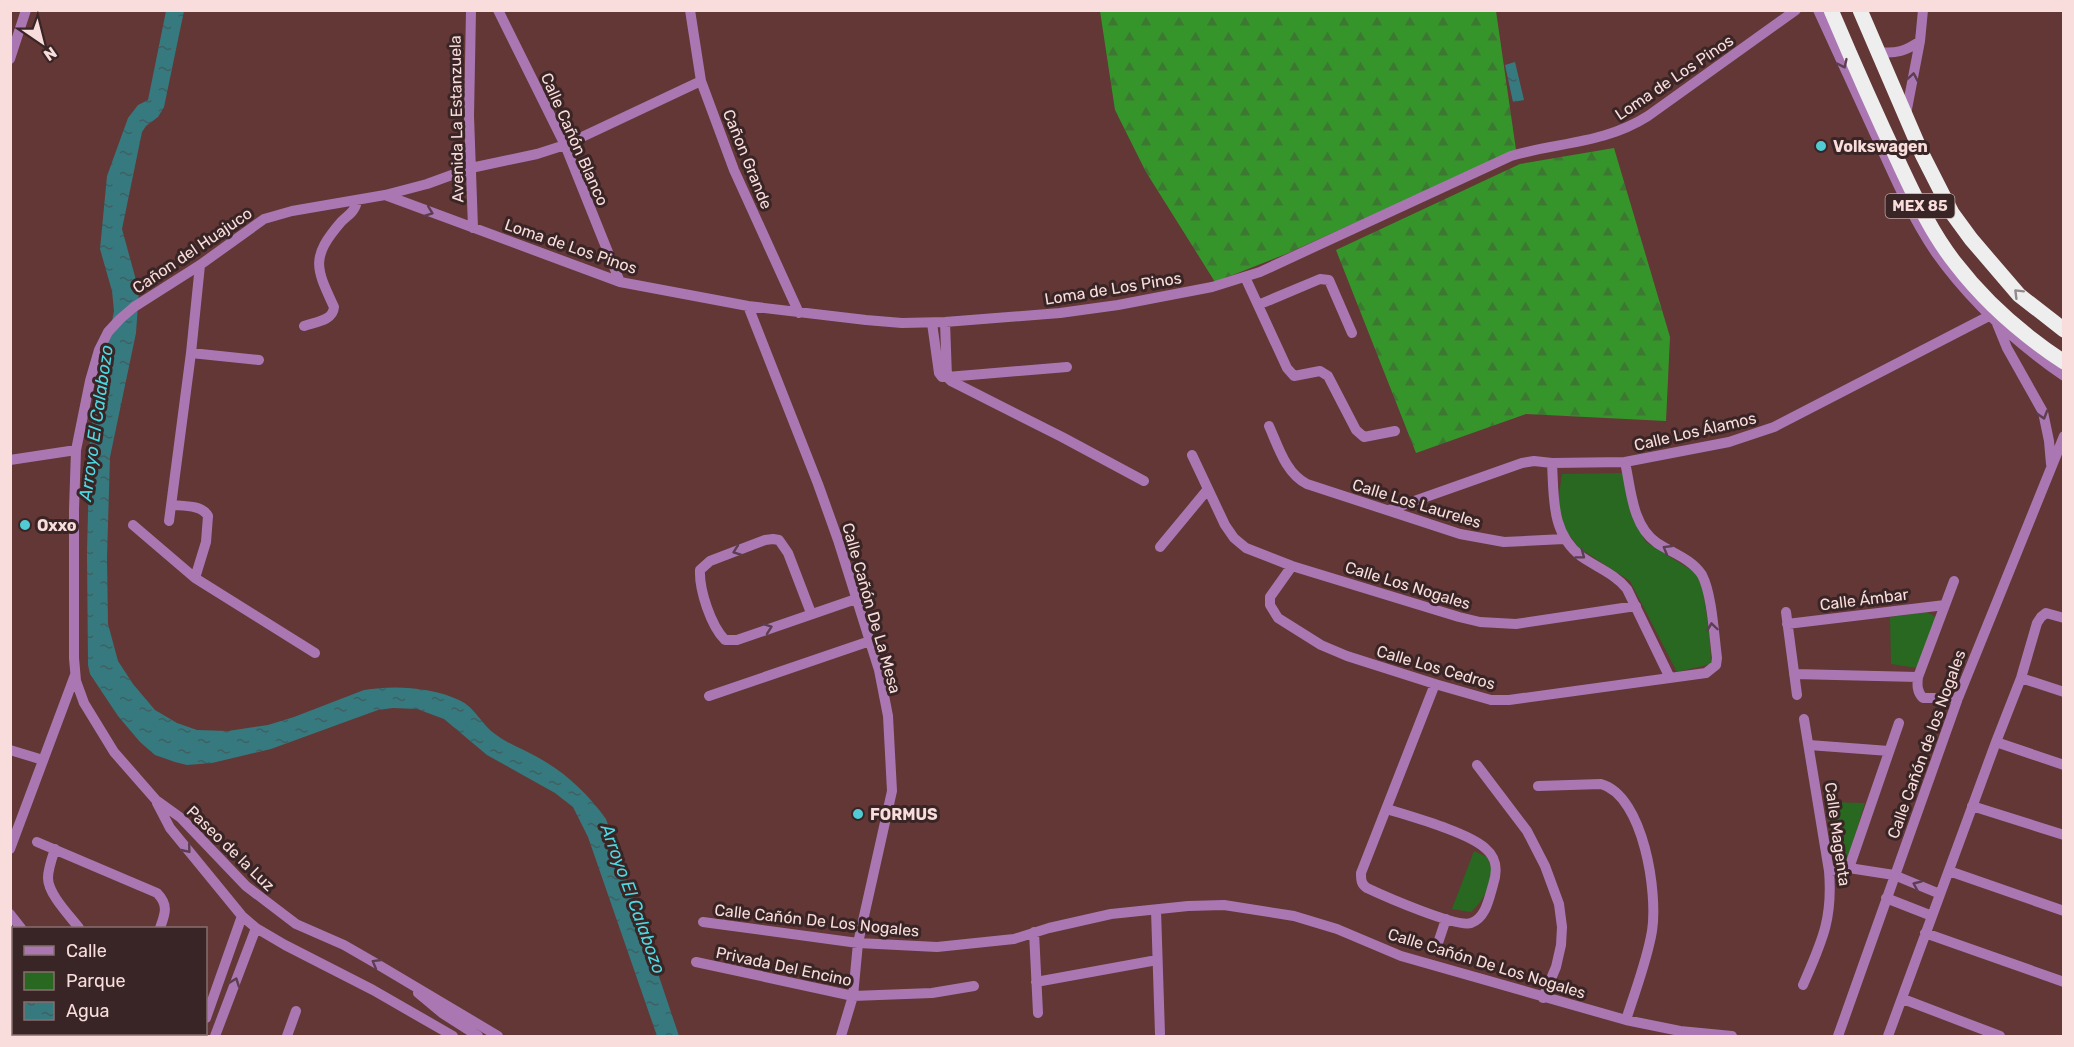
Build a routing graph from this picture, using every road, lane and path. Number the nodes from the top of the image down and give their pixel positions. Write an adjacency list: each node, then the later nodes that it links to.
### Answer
1 (26, 10): 10 (street)
2 (471, 10): 17 (street, Avenida La Estanzuela)
3 (498, 10): 16 (street, Calle Cañón Blanco)
4 (690, 10): 14 (street, Cañon Grande)
5 (1796, 10): 22 (street, Loma de Los Pinos)
6 (1818, 10): 27 (street, one-way to 27)
7 (1830, 10): 36 (highway, MEX 85)
8 (1860, 10): 12 (highway, MEX 85)
9 (1923, 10): 11 (street)
10 (14, 37): 13 (street)
11 (1920, 41): 12 (street); 15 (street, one-way to 11)
12 (1879, 52): 15 (highway, MEX 85)
13 (10, 59)
14 (701, 81): 16 (street, Cañon del Huajuco); 26 (street, Cañon Grande)
15 (1906, 114): 31 (highway, MEX 85, one-way to 15)
16 (565, 145): 17 (street, Cañon del Huajuco); 23 (street, Calle Cañón Blanco)
17 (471, 168): 18 (street, Cañon del Huajuco); 20 (street, Avenida La Estanzuela)
18 (385, 195): 19 (street, Cañon del Huajuco); 20 (street, Loma de Los Pinos, one-way to 20)
19 (357, 200): 21 (street, Cañon del Huajuco); 30 (street)
20 (473, 228): 23 (street, Loma de Los Pinos)
21 (200, 266): 33 (street); 44 (street, Cañon del Huajuco)
22 (1245, 277): 24 (street); 28 (street, Loma de Los Pinos)
23 (620, 282): 25 (street, Loma de Los Pinos)
24 (1258, 305): 32 (street); 42 (street)
25 (748, 306): 26 (street, Loma de Los Pinos); 61 (street, Calle Cañón De La Mesa)
26 (799, 313): 29 (street, Loma de Los Pinos)
27 (1992, 318): 34 (street); 38 (street, Calle Cañón de los Nogales); 47 (street, Calle Los Álamos)
28 (945, 322): 29 (street, Loma de Los Pinos); 40 (street)
29 (932, 323): 40 (street)
30 (304, 326)
31 (2064, 330)
32 (1352, 333)
33 (191, 353): 35 (street); 52 (street)
34 (2036, 356): 38 (street); 39 (street)
35 (259, 360)
36 (2064, 362)
37 (1067, 367): 40 (street)
38 (2020, 371): 49 (street, Calle Cañón de los Nogales, one-way to 49)
39 (2064, 376)
40 (948, 377): 50 (street)
41 (1269, 426): 53 (street, Calle Los Laureles)
42 (1395, 431)
43 (2064, 436): 49 (street, Calle Cañón de los Nogales)
44 (76, 450): 46 (street); 70 (street, Cañon del Huajuco)
45 (1192, 455): 51 (street, Calle Los Nogales)
46 (10, 460)
47 (1625, 462): 48 (street, Calle Los Álamos); 73 (street, Calle Los Cedros, one-way to 47)
48 (1552, 463): 53 (street, Calle Los Álamos); 56 (street)
49 (2051, 464): 79 (street, Calle Cañón de los Nogales)
50 (1144, 481)
51 (1208, 489): 57 (street); 58 (street, Calle Los Nogales)
52 (172, 505): 54 (street); 59 (street)
53 (1389, 510): 56 (street, Calle Los Laureles)
54 (169, 521)
55 (133, 525): 59 (street)
56 (1564, 539): 63 (street, one-way to 63)
57 (1160, 547)
58 (1292, 566): 63 (street, Calle Los Nogales); 75 (street, Calle Los Cedros)
59 (195, 578): 69 (street)
60 (1954, 581): 62 (street)
61 (856, 598): 65 (street); 68 (street, Calle Cañón De La Mesa)
62 (1945, 605): 67 (street, Calle Ámbar); 72 (street)
63 (1636, 606): 73 (street)
64 (1786, 612): 67 (street)
65 (811, 613): 65 (street, one-way to 65)
66 (2064, 618): 74 (street)
67 (1787, 624): 71 (street)
68 (870, 642): 78 (street); 117 (street, Calle Cañón De La Mesa)
69 (315, 653)
70 (75, 673): 86 (street); 90 (street)
71 (1794, 674): 72 (street); 77 (street)
72 (1918, 677): 79 (street)
73 (1670, 678): 75 (street, Calle Los Cedros)
74 (2022, 678): 76 (street); 82 (street)
75 (1435, 684): 92 (street)
76 (2064, 692)
77 (1797, 695)
78 (709, 696)
79 (1958, 698): 101 (street, Calle Cañón de los Nogales)
80 (1804, 719): 83 (street, Calle Magenta)
81 (1899, 723): 85 (street)
82 (1996, 742): 88 (street); 91 (street)
83 (1809, 745): 85 (street); 99 (street, Calle Magenta)
84 (10, 750): 86 (street)
85 (1889, 751): 98 (street)
86 (43, 760): 93 (street)
87 (1477, 765): 129 (street)
88 (2064, 765)
89 (1538, 786): 134 (street)
90 (156, 800): 107 (street, Paseo de la Luz, one-way to 107); 125 (street, Paseo de la Luz, one-way to 90)
91 (1972, 806): 94 (street); 100 (street)
92 (1387, 808): 109 (street); 109 (street)
93 (13, 830): 96 (street)
94 (2064, 835)
95 (37, 842): 97 (street)
96 (10, 849)
97 (55, 849): 112 (street); 113 (street)
98 (1849, 868): 99 (street); 101 (street)
99 (1830, 871): 126 (street, Calle Magenta)
100 (1949, 871): 102 (street); 105 (street)
101 (1894, 875): 102 (street, one-way to 101); 103 (street, Calle Cañón de los Nogales)
102 (1940, 894): 108 (street)
103 (1886, 898): 108 (street); 143 (street, Calle Cañón de los Nogales)
104 (1155, 910): 115 (street, Calle Cañón De Los Nogales); 121 (street); 129 (street, Calle Cañón De Los Nogales)
105 (2064, 911)
106 (10, 914): 111 (street)
107 (242, 916): 114 (street, Paseo de la Luz); 119 (street)
108 (1932, 916): 116 (street)
109 (1446, 919): 118 (street)
110 (703, 922): 117 (street, Calle Cañón De Los Nogales)
111 (20, 927)
112 (78, 927)
113 (160, 927)
114 (256, 928): 120 (street); 138 (street, Paseo de la Luz)
115 (1034, 932): 117 (street, Calle Cañón De Los Nogales); 123 (street)
116 (1925, 933): 124 (street); 130 (street)
117 (858, 943): 128 (street, Calle Cañón De La Mesa)
118 (1438, 943)
119 (231, 946): 120 (street); 133 (street)
120 (246, 955): 136 (street, one-way to 120)
121 (1157, 960): 123 (street); 135 (street)
122 (696, 962): 128 (street, Privada Del Encino)
123 (1036, 982): 132 (street)
124 (2064, 982)
125 (409, 983): 139 (street); 140 (street, Paseo de la Luz)
126 (1803, 984)
127 (974, 986): 128 (street, Privada Del Encino)
128 (852, 996): 141 (street, Calle Cañón De La Mesa)
129 (1543, 998): 134 (street, Calle Cañón De Los Nogales)
130 (1903, 999): 144 (street); 145 (street)
131 (296, 1011): 137 (street)
132 (1038, 1013)
133 (207, 1015)
134 (1626, 1020): 142 (street, Calle Cañón De Los Nogales)
135 (1160, 1034)
136 (215, 1036)
137 (287, 1036)
138 (453, 1036)
139 (478, 1036)
140 (498, 1036)
141 (841, 1036)
142 (1724, 1036)
143 (1838, 1036)
144 (1888, 1036)
145 (2000, 1036)

